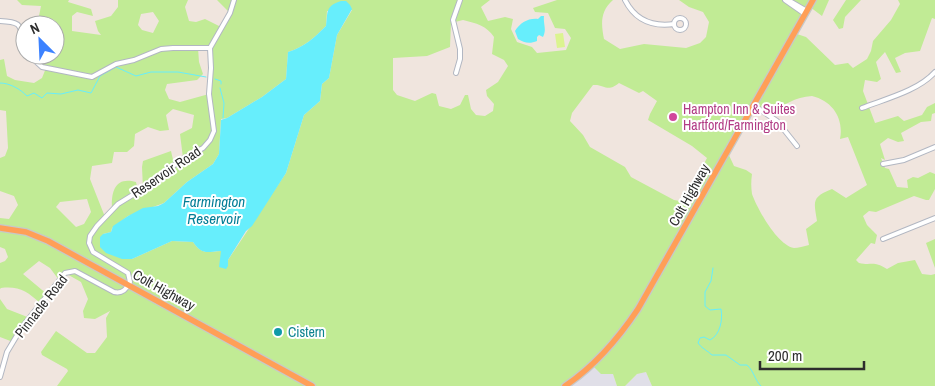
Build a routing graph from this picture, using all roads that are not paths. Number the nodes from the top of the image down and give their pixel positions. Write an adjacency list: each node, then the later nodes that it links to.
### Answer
1 (234, 0): 10 (street)
2 (460, 0): 13 (street)
3 (626, 0): 9 (street)
4 (786, 0): 6 (street)
5 (814, 0): 6 (highway, Colt Highway)
6 (806, 13): 14 (highway, Colt Highway)
7 (0, 21): 8 (street)
8 (15, 22)
9 (674, 24)
10 (210, 48): 11 (street); 22 (street, Reservoir Road)
11 (40, 65)
12 (935, 72): 15 (street)
13 (456, 73)
14 (753, 105): 16 (street); 25 (highway, Colt Highway)
15 (862, 108)
16 (797, 146)
17 (935, 147): 18 (street)
18 (882, 164)
19 (935, 218): 21 (street)
20 (0, 228): 22 (highway, Colt Highway)
21 (883, 239)
22 (128, 285): 23 (street, Pinnacle Road); 24 (highway, Colt Highway)
23 (0, 377)
24 (312, 386)
25 (565, 386)

